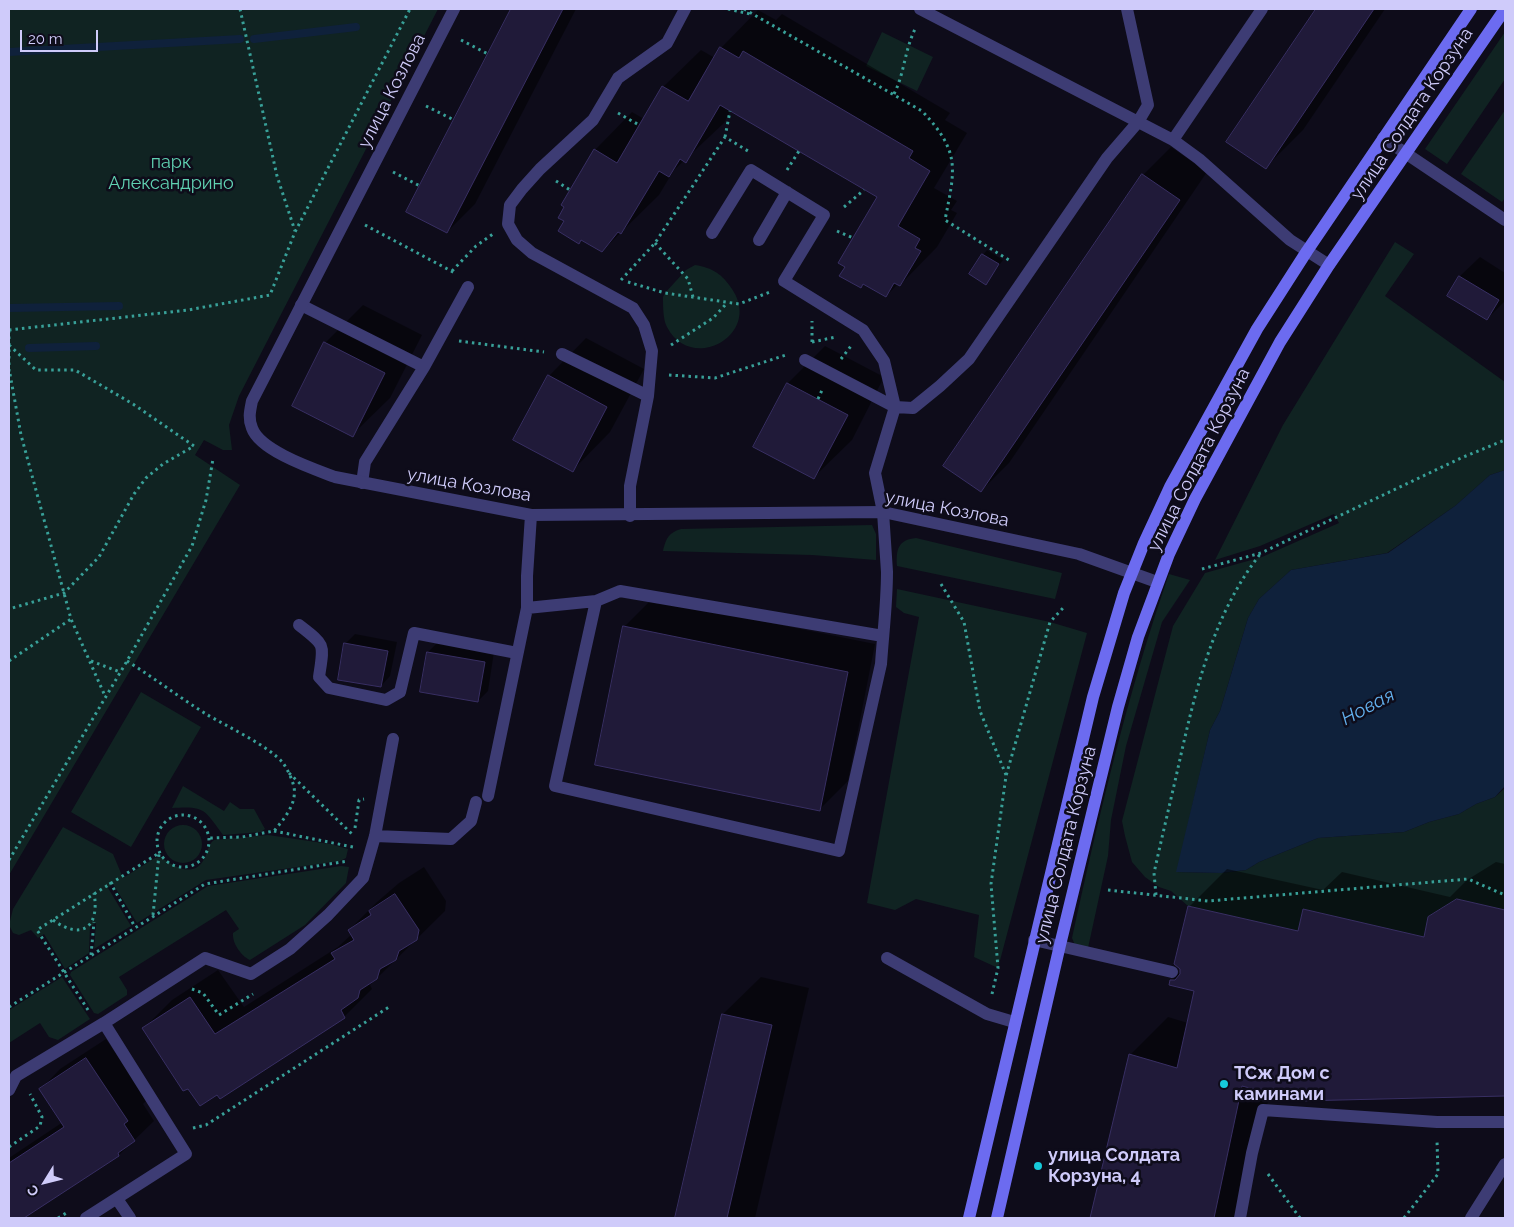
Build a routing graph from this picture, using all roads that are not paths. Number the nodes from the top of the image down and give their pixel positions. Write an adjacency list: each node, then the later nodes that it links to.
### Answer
1 (454, 9): 19 (street, улица Козлова)
2 (685, 9): 23 (street)
3 (920, 9): 8 (street)
4 (1126, 9): 8 (street)
5 (1262, 9): 10 (street)
6 (1471, 9): 9 (street, улица Солдата Корзуна)
7 (1505, 9): 11 (street, улица Солдата Корзуна)
8 (1138, 122): 10 (street); 24 (street)
9 (1383, 138): 11 (street); 16 (street, улица Солдата Корзуна)
10 (1173, 140): 16 (street)
11 (1406, 154): 13 (street); 17 (street, улица Солдата Корзуна)
12 (787, 192): 14 (street); 15 (street); 24 (street)
13 (1505, 220)
14 (712, 233)
15 (759, 240)
16 (1307, 251): 17 (street); 29 (street, улица Солдата Корзуна)
17 (1329, 265): 30 (street, улица Солдата Корзуна)
18 (468, 288): 22 (street)
19 (301, 305): 22 (street); 25 (street, улица Козлова)
20 (556, 353): 23 (street)
21 (805, 360): 24 (street)
22 (424, 367): 25 (street)
23 (648, 396): 28 (street)
24 (895, 407): 26 (street)
25 (362, 484): 27 (street, улица Козлова)
26 (883, 512): 28 (street, улица Козлова); 29 (street, улица Козлова); 34 (street)
27 (531, 515): 28 (street, улица Козлова); 32 (street)
28 (630, 516)
29 (1132, 572): 30 (street, улица Козлова); 38 (street, улица Солдата Корзуна)
30 (1157, 582): 39 (street, улица Солдата Корзуна)
31 (596, 601): 32 (street); 34 (street); 34 (street)
32 (527, 608): 35 (street)
33 (299, 625): 35 (street)
34 (883, 636)
35 (517, 653): 37 (street)
36 (393, 739): 37 (street)
37 (373, 842): 43 (street)
38 (1034, 940): 39 (street); 42 (street, улица Солдата Корзуна)
39 (1060, 945): 41 (street); 51 (street, улица Солдата Корзуна)
40 (887, 958): 42 (street)
41 (1172, 972)
42 (1014, 1022): 50 (street, улица Солдата Корзуна)
43 (101, 1025): 44 (street); 47 (street)
44 (9, 1090)
45 (1505, 1122): 52 (street)
46 (1505, 1164): 53 (street)
47 (118, 1199): 48 (street); 49 (street)
48 (86, 1218)
49 (130, 1218)
50 (969, 1218)
51 (997, 1218)
52 (1240, 1218)
53 (1471, 1218)

